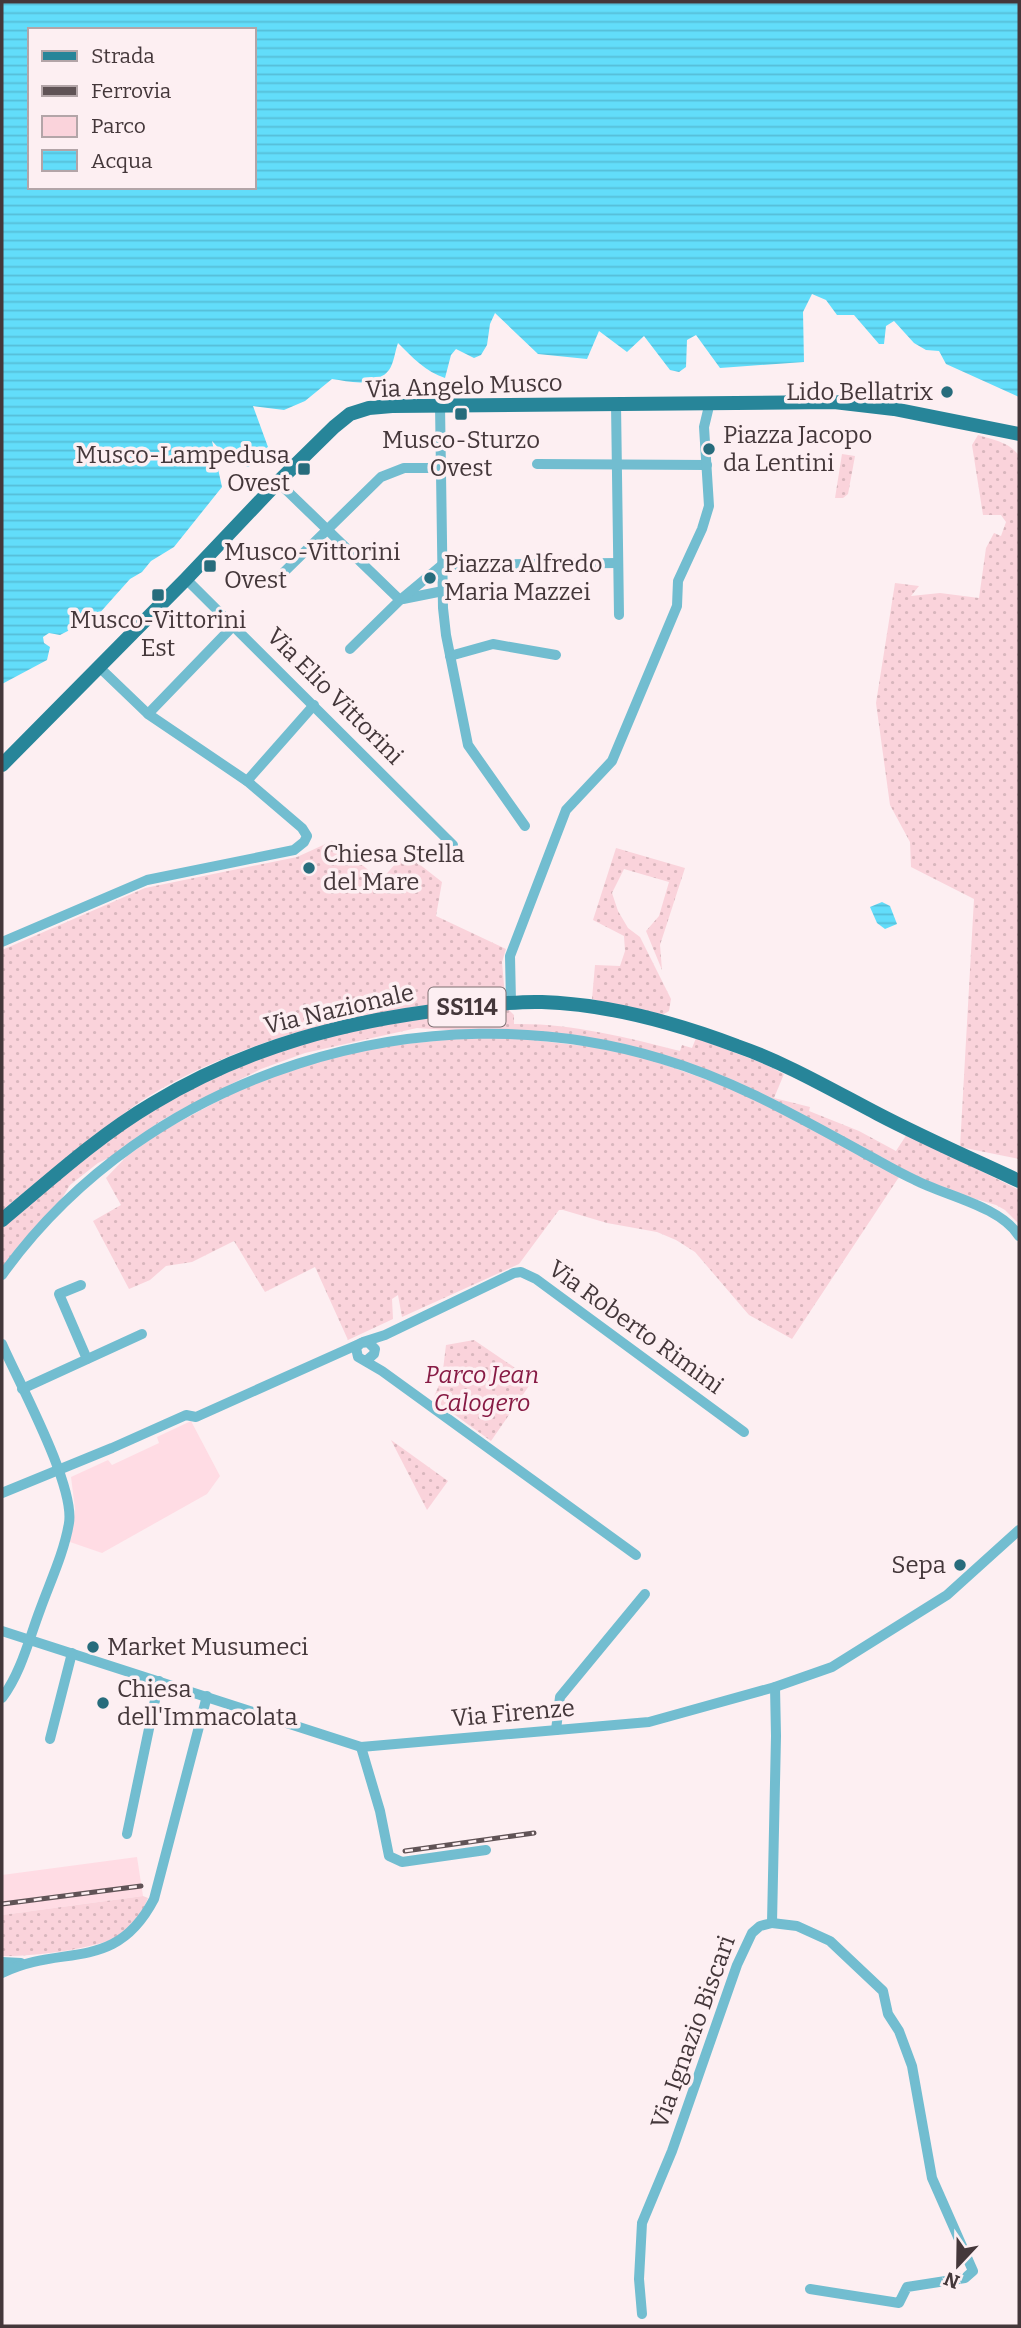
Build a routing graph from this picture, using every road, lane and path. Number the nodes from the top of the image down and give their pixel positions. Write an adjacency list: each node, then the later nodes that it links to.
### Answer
1 (704, 402): 2 (main road, Via Angelo Musco); 4 (main road, Via Angelo Musco); 9 (street)
2 (616, 404): 3 (main road, Via Angelo Musco); 8 (street)
3 (439, 405): 10 (street); 11 (main road, Via Angelo Musco)
4 (974, 426): 5 (main road); 6 (main road)
5 (1019, 435)
6 (1019, 443)
7 (537, 464): 8 (street)
8 (617, 464): 9 (street); 13 (street)
9 (706, 465): 32 (street)
10 (441, 468): 12 (street); 14 (street)
11 (278, 482): 12 (street); 16 (main road, Via Angelo Musco)
12 (327, 529): 15 (street); 18 (street)
13 (618, 563): 14 (street); 19 (street)
14 (442, 565): 17 (street); 18 (street)
15 (282, 574)
16 (186, 579): 20 (street, Via Elio Vittorini); 24 (main road, Via Angelo Musco)
17 (443, 591): 18 (street); 23 (street)
18 (400, 600): 21 (street)
19 (619, 615)
20 (234, 625): 25 (street, Via Elio Vittorini); 26 (street)
21 (350, 649)
22 (555, 655): 23 (street)
23 (450, 656): 29 (street)
24 (99, 667): 26 (street); 27 (main road, Via Angelo Musco)
25 (314, 705): 28 (street); 30 (street, Via Elio Vittorini)
26 (148, 714): 28 (street)
27 (2, 765)
28 (247, 781): 31 (street)
29 (525, 826)
30 (453, 845)
31 (2, 942)
32 (511, 1002): 33 (main road, Via Nazionale / SS114); 34 (main road, Via Nazionale / SS114)
33 (1018, 1173)
34 (2, 1220)
35 (1019, 1236): 36 (street)
36 (2, 1275)
37 (81, 1285): 44 (street)
38 (142, 1334): 44 (street)
39 (385, 1335): 40 (street); 42 (street); 48 (street, Via Roberto Rimini)
40 (361, 1343): 42 (street); 43 (street); 45 (street)
41 (2, 1344): 47 (street)
42 (374, 1351): 45 (street); 46 (street)
43 (335, 1356): 45 (street); 49 (street)
44 (87, 1359): 47 (street)
45 (360, 1359): 46 (street)
46 (382, 1371): 52 (street)
47 (22, 1389): 49 (street)
48 (744, 1432)
49 (59, 1468): 50 (street); 55 (street)
50 (2, 1493)
51 (1019, 1530): 58 (street, Via Firenze)
52 (636, 1555)
53 (645, 1594): 61 (street)
54 (2, 1631): 55 (street, Via Firenze)
55 (29, 1640): 56 (street, Via Firenze); 60 (street)
56 (72, 1653): 57 (street, Via Firenze); 62 (street)
57 (159, 1681): 59 (street, Via Firenze); 64 (street)
58 (775, 1687): 61 (street, Via Firenze); 66 (street, Via Ignazio Biscari)
59 (207, 1696): 63 (street, Via Firenze); 67 (street)
60 (2, 1698)
61 (556, 1730): 63 (street, Via Firenze)
62 (50, 1739)
63 (360, 1747): 65 (street)
64 (127, 1834)
65 (485, 1850)
66 (772, 1923): 68 (street); 69 (street, Via Ignazio Biscari)
67 (2, 1968)
68 (810, 2289)
69 (642, 2314)

